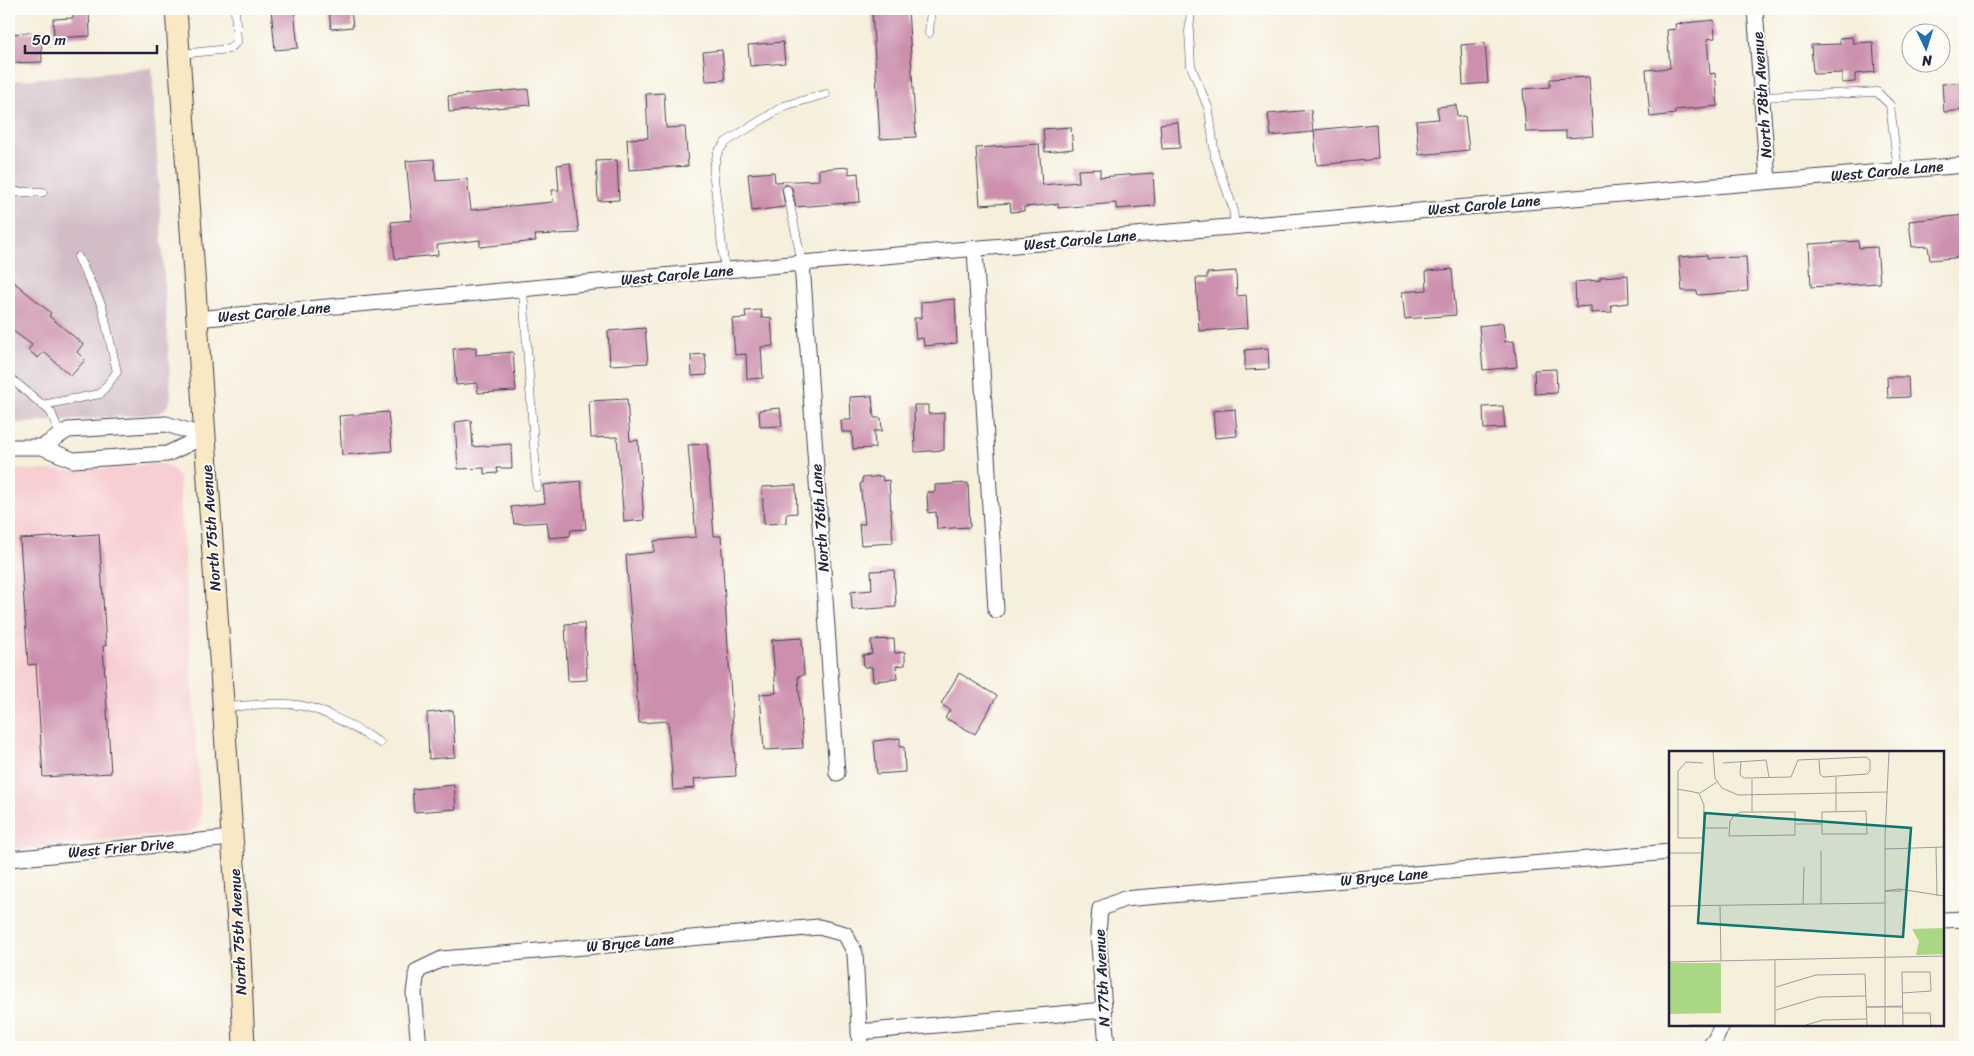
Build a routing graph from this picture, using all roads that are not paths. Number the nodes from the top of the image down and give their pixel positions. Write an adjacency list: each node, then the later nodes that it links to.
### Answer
1 (176, 9): 7 (main road, North 75th Avenue)
2 (236, 9): 7 (lane)
3 (931, 9): 6 (lane)
4 (1191, 9): 16 (lane)
5 (1755, 9): 9 (street, North 78th Avenue)
6 (930, 33)
7 (178, 54): 22 (main road, North 75th Avenue)
8 (826, 94): 20 (lane)
9 (1762, 97): 11 (lane); 12 (street, North 78th Avenue)
10 (1965, 165): 11 (street, West Carole Lane)
11 (1898, 170): 12 (street, West Carole Lane)
12 (1768, 181): 16 (street, West Carole Lane)
13 (787, 190): 19 (lane)
14 (9, 192): 15 (lane)
15 (43, 192)
16 (1235, 227): 17 (street, West Carole Lane)
17 (975, 249): 19 (street, West Carole Lane); 30 (street)
18 (78, 257): 24 (lane)
19 (802, 263): 20 (street, West Carole Lane); 33 (street, North 76th Lane)
20 (725, 271): 21 (street, West Carole Lane)
21 (523, 290): 22 (street, West Carole Lane); 29 (lane)
22 (196, 319): 26 (main road, North 75th Avenue)
23 (9, 377): 24 (lane)
24 (42, 405): 25 (lane)
25 (60, 435): 26 (street); 28 (street)
26 (205, 436): 28 (street); 31 (main road, North 75th Avenue)
27 (9, 447): 28 (street)
28 (42, 447)
29 (537, 487)
30 (996, 610)
31 (223, 707): 32 (lane); 34 (main road, North 75th Avenue)
32 (380, 743)
33 (838, 773)
34 (232, 838): 36 (street, West Frier Drive); 43 (main road, North 75th Avenue)
35 (1669, 852): 37 (street, W Bryce Lane)
36 (9, 858)
37 (1100, 909): 40 (street, N 77th Avenue)
38 (1965, 918): 39 (street)
39 (1944, 920)
40 (1104, 1010): 42 (street); 46 (street, N 77th Avenue)
41 (1722, 1026): 47 (street)
42 (858, 1032): 44 (street, W Bryce Lane); 45 (street)
43 (244, 1047)
44 (419, 1047)
45 (860, 1047)
46 (1107, 1047)
47 (1709, 1047)

